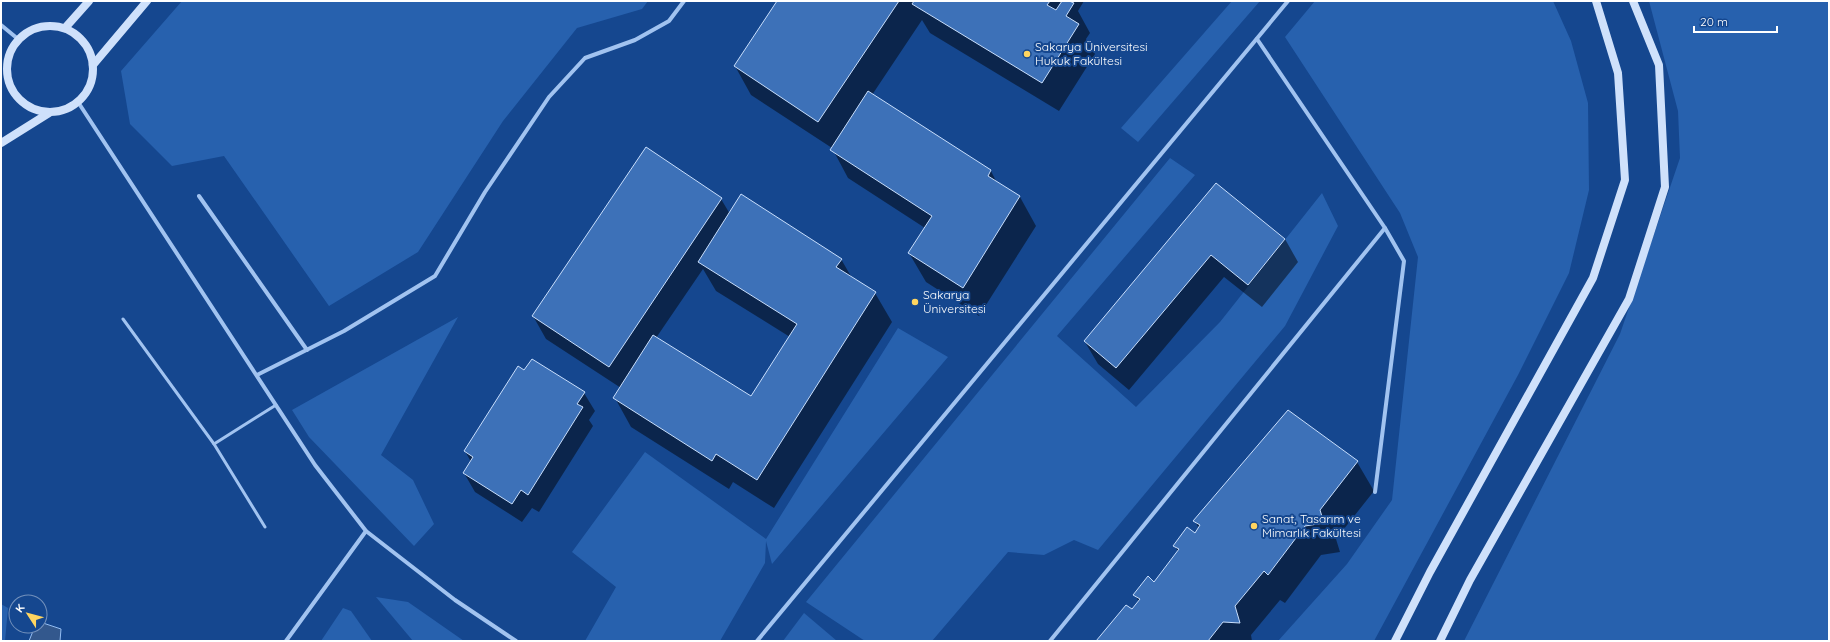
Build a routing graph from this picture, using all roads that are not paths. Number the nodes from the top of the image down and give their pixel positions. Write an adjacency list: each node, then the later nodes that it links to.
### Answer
1 (89, 1): 8 (street)
2 (148, 1): 11 (street)
3 (684, 1): 19 (street)
4 (1288, 1): 10 (street)
5 (1596, 1): 30 (street)
6 (1633, 1): 31 (street)
7 (1, 25): 9 (street)
8 (65, 28): 9 (street); 11 (street)
9 (18, 39): 12 (street)
10 (1257, 39): 17 (street); 28 (street)
11 (93, 65): 13 (street)
12 (4, 78): 14 (street)
13 (78, 102): 14 (street); 20 (street)
14 (49, 112): 15 (street)
15 (1, 143)
16 (199, 196): 19 (street)
17 (1385, 228): 23 (street); 29 (street)
18 (123, 319): 22 (lane)
19 (307, 350): 20 (street)
20 (257, 375): 21 (street)
21 (276, 405): 22 (lane); 25 (street)
22 (214, 444): 24 (lane)
23 (1375, 492)
24 (265, 527)
25 (366, 531): 26 (street); 27 (street)
26 (286, 641)
27 (516, 641)
28 (757, 641)
29 (1050, 641)
30 (1396, 641)
31 (1440, 641)

